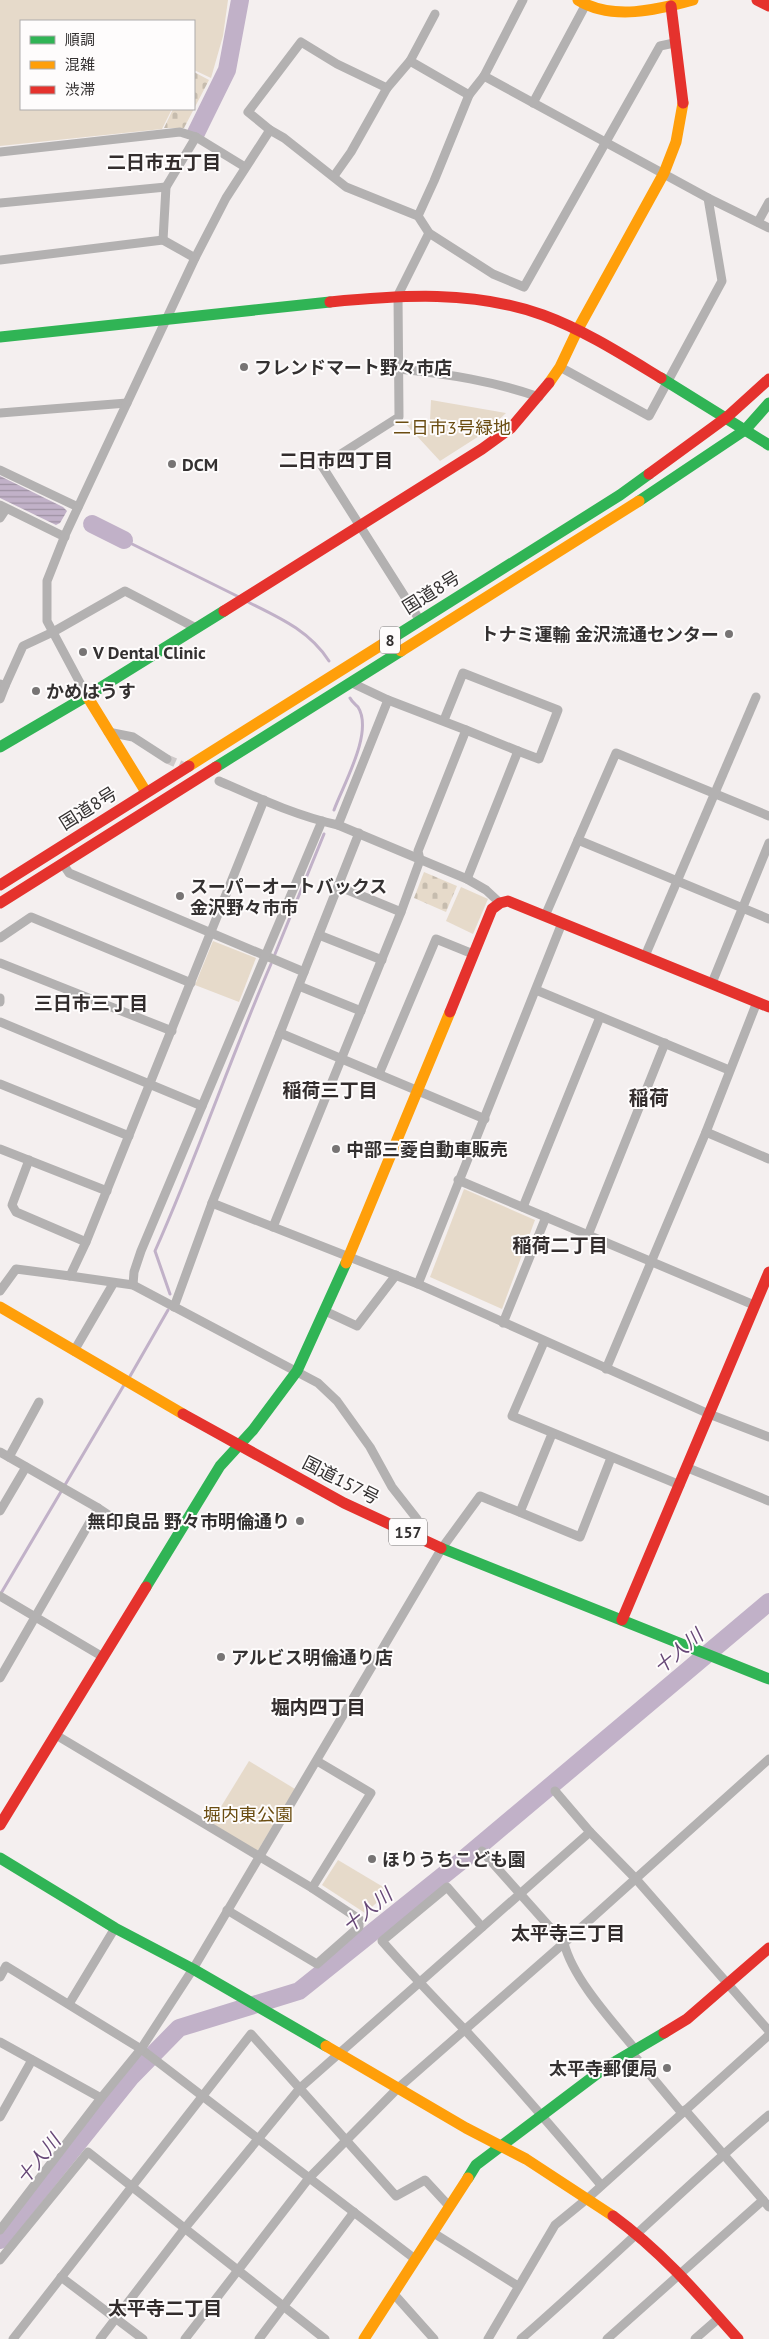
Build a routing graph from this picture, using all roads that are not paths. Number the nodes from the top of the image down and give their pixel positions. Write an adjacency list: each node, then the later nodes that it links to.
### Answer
1 (523, 0): 10 (street)
2 (693, 0): 5 (main road)
3 (758, 0): 6 (main road)
4 (581, 3): 5 (main road); 13 (street)
5 (671, 6): 8 (main road)
6 (769, 6)
7 (435, 14): 9 (street)
8 (674, 43): 16 (street); 19 (main road)
9 (410, 62): 11 (street); 12 (street)
10 (484, 76): 12 (street); 13 (street)
11 (387, 88): 14 (street); 20 (street)
12 (470, 95): 25 (street)
13 (533, 103): 16 (street)
14 (270, 130): 18 (street); 20 (street)
15 (196, 137): 17 (street); 18 (street); 21 (street)
16 (604, 141): 19 (street); 28 (street)
17 (0, 152)
18 (245, 167): 30 (street)
19 (664, 173): 22 (street); 34 (main road)
20 (334, 176): 25 (street)
21 (166, 187): 24 (street); 29 (street)
22 (708, 198): 26 (street); 39 (street)
23 (769, 202): 26 (street)
24 (0, 203)
25 (418, 216): 28 (street)
26 (758, 222): 27 (street)
27 (769, 228)
28 (429, 233): 32 (street)
29 (163, 240): 30 (street); 31 (street)
30 (195, 258): 33 (street)
31 (0, 260)
32 (398, 295): 33 (main road); 34 (main road); 37 (street)
33 (166, 320): 35 (main road); 41 (street)
34 (578, 329): 36 (main road); 39 (main road)
35 (0, 337)
36 (560, 367): 39 (street); 40 (main road)
37 (399, 369): 40 (street); 51 (street)
38 (769, 379): 44 (main road, 国道8号 / 8)
39 (669, 382): 44 (main road)
40 (539, 397): 51 (main road)
41 (127, 403): 43 (street); 49 (street)
42 (769, 403): 45 (main road, 国道8号 / 8)
43 (0, 413)
44 (727, 418): 45 (main road); 53 (main road, 国道8号 / 8)
45 (745, 430): 46 (main road); 56 (main road, 国道8号 / 8)
46 (769, 445)
47 (0, 470): 49 (street)
48 (3, 507): 50 (street); 52 (street)
49 (78, 509): 52 (street)
50 (0, 518)
51 (359, 525): 53 (street); 54 (main road)
52 (65, 535): 55 (street)
53 (419, 619): 69 (main road, 国道8号 / 8)
54 (196, 628): 55 (street); 58 (main road)
55 (53, 632): 57 (street); 58 (street)
56 (352, 683): 61 (street); 80 (main road, 国道8号 / 8)
57 (3, 685): 60 (street)
58 (87, 696): 64 (main road); 65 (main road)
59 (756, 697): 70 (street)
60 (0, 699)
61 (388, 700): 62 (street); 75 (street)
62 (444, 720): 63 (street); 66 (street)
63 (466, 730): 66 (street); 79 (street)
64 (108, 732): 67 (street); 69 (main road)
65 (0, 747)
66 (518, 751): 82 (street)
67 (167, 759)
68 (219, 781): 71 (street)
69 (146, 792): 73 (main road, 国道8号 / 8)
70 (714, 792): 72 (street); 77 (street); 83 (street)
71 (264, 800): 74 (street); 94 (street)
72 (769, 816)
73 (100, 820): 81 (main road); 84 (main road, 国道8号 / 8)
74 (322, 821): 75 (street); 98 (street)
75 (338, 825): 76 (street)
76 (359, 833): 79 (street); 85 (street)
77 (578, 840): 83 (street); 91 (street)
78 (769, 843): 88 (street)
79 (420, 860): 82 (street); 89 (street)
80 (58, 867): 86 (main road, 国道8号 / 8); 90 (main road); 94 (street)
81 (0, 874)
82 (467, 879): 87 (street)
83 (676, 882): 88 (street); 99 (street)
84 (0, 885)
85 (338, 886): 89 (street); 95 (street)
86 (0, 903)
87 (500, 903): 91 (main road); 97 (main road)
88 (743, 909): 92 (street); 104 (street)
89 (401, 912): 100 (street)
90 (0, 913)
91 (545, 916): 93 (main road)
92 (769, 919)
93 (562, 923): 99 (main road); 106 (street)
94 (211, 932): 98 (street); 103 (street)
95 (319, 935): 100 (street); 102 (street)
96 (0, 938): 103 (street)
97 (473, 954): 119 (street); 122 (main road)
98 (266, 955): 102 (street); 123 (street)
99 (645, 956): 104 (main road)
100 (382, 960): 111 (street)
101 (0, 963): 114 (street)
102 (304, 972): 105 (street)
103 (191, 983): 114 (street)
104 (712, 983): 109 (main road)
105 (299, 986): 111 (street); 115 (street)
106 (536, 990): 112 (street); 124 (street)
107 (0, 998): 108 (street)
108 (0, 1002)
109 (757, 1002): 110 (main road); 118 (street)
110 (769, 1007)
111 (361, 1010): 117 (street)
112 (600, 1017): 116 (street); 133 (street)
113 (0, 1022): 121 (street)
114 (172, 1031): 121 (street)
115 (280, 1033): 117 (street); 132 (street)
116 (665, 1044): 118 (street); 136 (street)
117 (342, 1059): 119 (street); 135 (street)
118 (729, 1070): 125 (street)
119 (379, 1074): 122 (street)
120 (0, 1084): 126 (street)
121 (150, 1084): 123 (street); 126 (street)
122 (417, 1090): 124 (street); 138 (main road)
123 (202, 1106): 145 (street)
124 (485, 1119): 130 (street)
125 (706, 1132): 128 (street); 139 (street)
126 (129, 1136): 131 (street)
127 (0, 1149): 129 (street)
128 (769, 1158)
129 (29, 1160): 131 (street); 137 (street)
130 (458, 1180): 133 (street); 144 (street)
131 (107, 1191): 137 (street)
132 (212, 1203): 135 (street); 149 (street)
133 (523, 1207): 134 (street)
134 (546, 1217): 136 (street); 151 (street)
135 (273, 1227): 138 (street)
136 (588, 1235): 139 (street)
137 (86, 1242): 142 (street)
138 (349, 1256): 141 (street); 150 (main road)
139 (651, 1261): 147 (street); 154 (street)
140 (769, 1272): 147 (main road)
141 (396, 1275): 144 (street); 150 (street)
142 (70, 1276): 143 (street); 146 (street)
143 (113, 1284): 145 (street); 153 (street)
144 (418, 1284): 151 (street)
145 (133, 1285): 149 (street)
146 (0, 1291)
147 (754, 1305): 157 (main road)
148 (0, 1307): 153 (main road, 国道157号 / 157)
149 (174, 1307): 155 (street)
150 (325, 1311): 155 (main road)
151 (503, 1323): 152 (street)
152 (544, 1342): 154 (street); 158 (street)
153 (74, 1351): 160 (main road, 国道157号 / 157)
154 (606, 1369): 157 (street)
155 (297, 1371): 160 (main road); 172 (street)
156 (39, 1402): 162 (street)
157 (710, 1414): 159 (street); 165 (main road)
158 (552, 1434): 163 (street); 170 (street)
159 (769, 1436)
160 (237, 1446): 172 (main road, 国道157号 / 157); 177 (main road)
161 (0, 1452): 162 (street)
162 (9, 1457): 164 (street)
163 (611, 1458): 166 (street); 170 (street)
164 (26, 1466): 168 (street); 169 (street)
165 (688, 1468): 166 (main road); 167 (street)
166 (680, 1485): 176 (main road)
167 (769, 1501)
168 (98, 1508): 171 (street); 175 (street)
169 (0, 1511)
170 (520, 1512): 173 (street)
171 (110, 1516)
172 (410, 1533): 173 (main road, 国道157号 / 157)
173 (442, 1548): 176 (main road, 国道157号 / 157); 182 (street)
174 (1, 1597): 175 (street)
175 (35, 1617): 177 (street); 178 (street)
176 (622, 1620): 179 (main road, 国道157号 / 157)
177 (102, 1657): 180 (main road)
178 (0, 1678)
179 (769, 1679)
180 (56, 1735): 184 (main road); 187 (street)
181 (769, 1759): 189 (street)
182 (317, 1761): 187 (street); 190 (street)
183 (555, 1791): 185 (street)
184 (0, 1825)
185 (590, 1832): 189 (street); 191 (street)
186 (482, 1851): 191 (street)
187 (258, 1857): 190 (street); 192 (street)
188 (0, 1858): 194 (main road)
189 (636, 1879): 195 (street); 201 (street)
190 (312, 1888): 192 (street)
191 (520, 1894): 193 (street); 195 (street)
192 (227, 1910): 198 (street)
193 (482, 1926): 200 (street); 200 (street)
194 (115, 1928): 198 (main road); 202 (street)
195 (564, 1943): 203 (street); 208 (street)
196 (769, 1948): 201 (main road)
197 (3, 1964): 199 (street); 202 (street)
198 (193, 1969): 207 (street); 209 (main road)
199 (0, 1977)
200 (418, 1983): 203 (street); 209 (street)
201 (729, 1983): 204 (street); 208 (main road)
202 (69, 2004): 207 (street)
203 (464, 2030): 212 (street); 216 (street)
204 (769, 2031)
205 (769, 2035): 215 (street)
206 (0, 2042): 210 (street)
207 (143, 2051): 213 (street); 214 (street)
208 (633, 2051): 215 (street); 216 (main road)
209 (338, 2053): 211 (street); 212 (main road)
210 (32, 2060): 214 (street); 218 (street)
211 (300, 2088): 213 (street); 219 (street); 220 (street)
212 (397, 2089): 220 (street); 221 (main road)
213 (203, 2096): 219 (street); 225 (street)
214 (101, 2098): 231 (street)
215 (684, 2111): 222 (street); 224 (street)
216 (542, 2115): 221 (main road); 224 (street)
217 (769, 2115): 222 (street)
218 (0, 2117)
219 (257, 2138): 223 (street); 230 (street)
220 (346, 2141): 223 (street); 228 (street)
221 (500, 2147): 226 (main road); 228 (main road)
222 (722, 2155): 227 (street); 233 (street)
223 (309, 2178): 229 (street); 236 (street)
224 (601, 2185): 226 (street)
225 (133, 2186): 230 (street); 235 (street); 238 (street)
226 (588, 2198): 233 (main road); 239 (street)
227 (766, 2203): 237 (street)
228 (449, 2206): 232 (main road)
229 (354, 2212): 234 (street); 241 (street)
230 (185, 2228): 236 (street); 243 (street)
231 (0, 2230)
232 (432, 2232): 234 (main road); 239 (street)
233 (637, 2234): 237 (main road); 253 (street)
234 (415, 2259): 240 (main road)
235 (0, 2260)
236 (238, 2270): 241 (street); 247 (street)
237 (680, 2274): 242 (main road); 254 (street)
238 (61, 2277): 243 (street); 244 (street)
239 (518, 2286): 252 (street)
240 (393, 2293): 250 (main road); 251 (street)
241 (284, 2307): 248 (street); 249 (street)
242 (720, 2318): 255 (street); 256 (main road)
243 (116, 2319): 245 (street); 246 (street)
244 (13, 2339)
245 (100, 2339)
246 (142, 2339)
247 (185, 2339)
248 (259, 2339)
249 (325, 2339)
250 (364, 2339)
251 (434, 2339)
252 (488, 2339)
253 (521, 2339)
254 (607, 2339)
255 (696, 2339)
256 (738, 2339)

